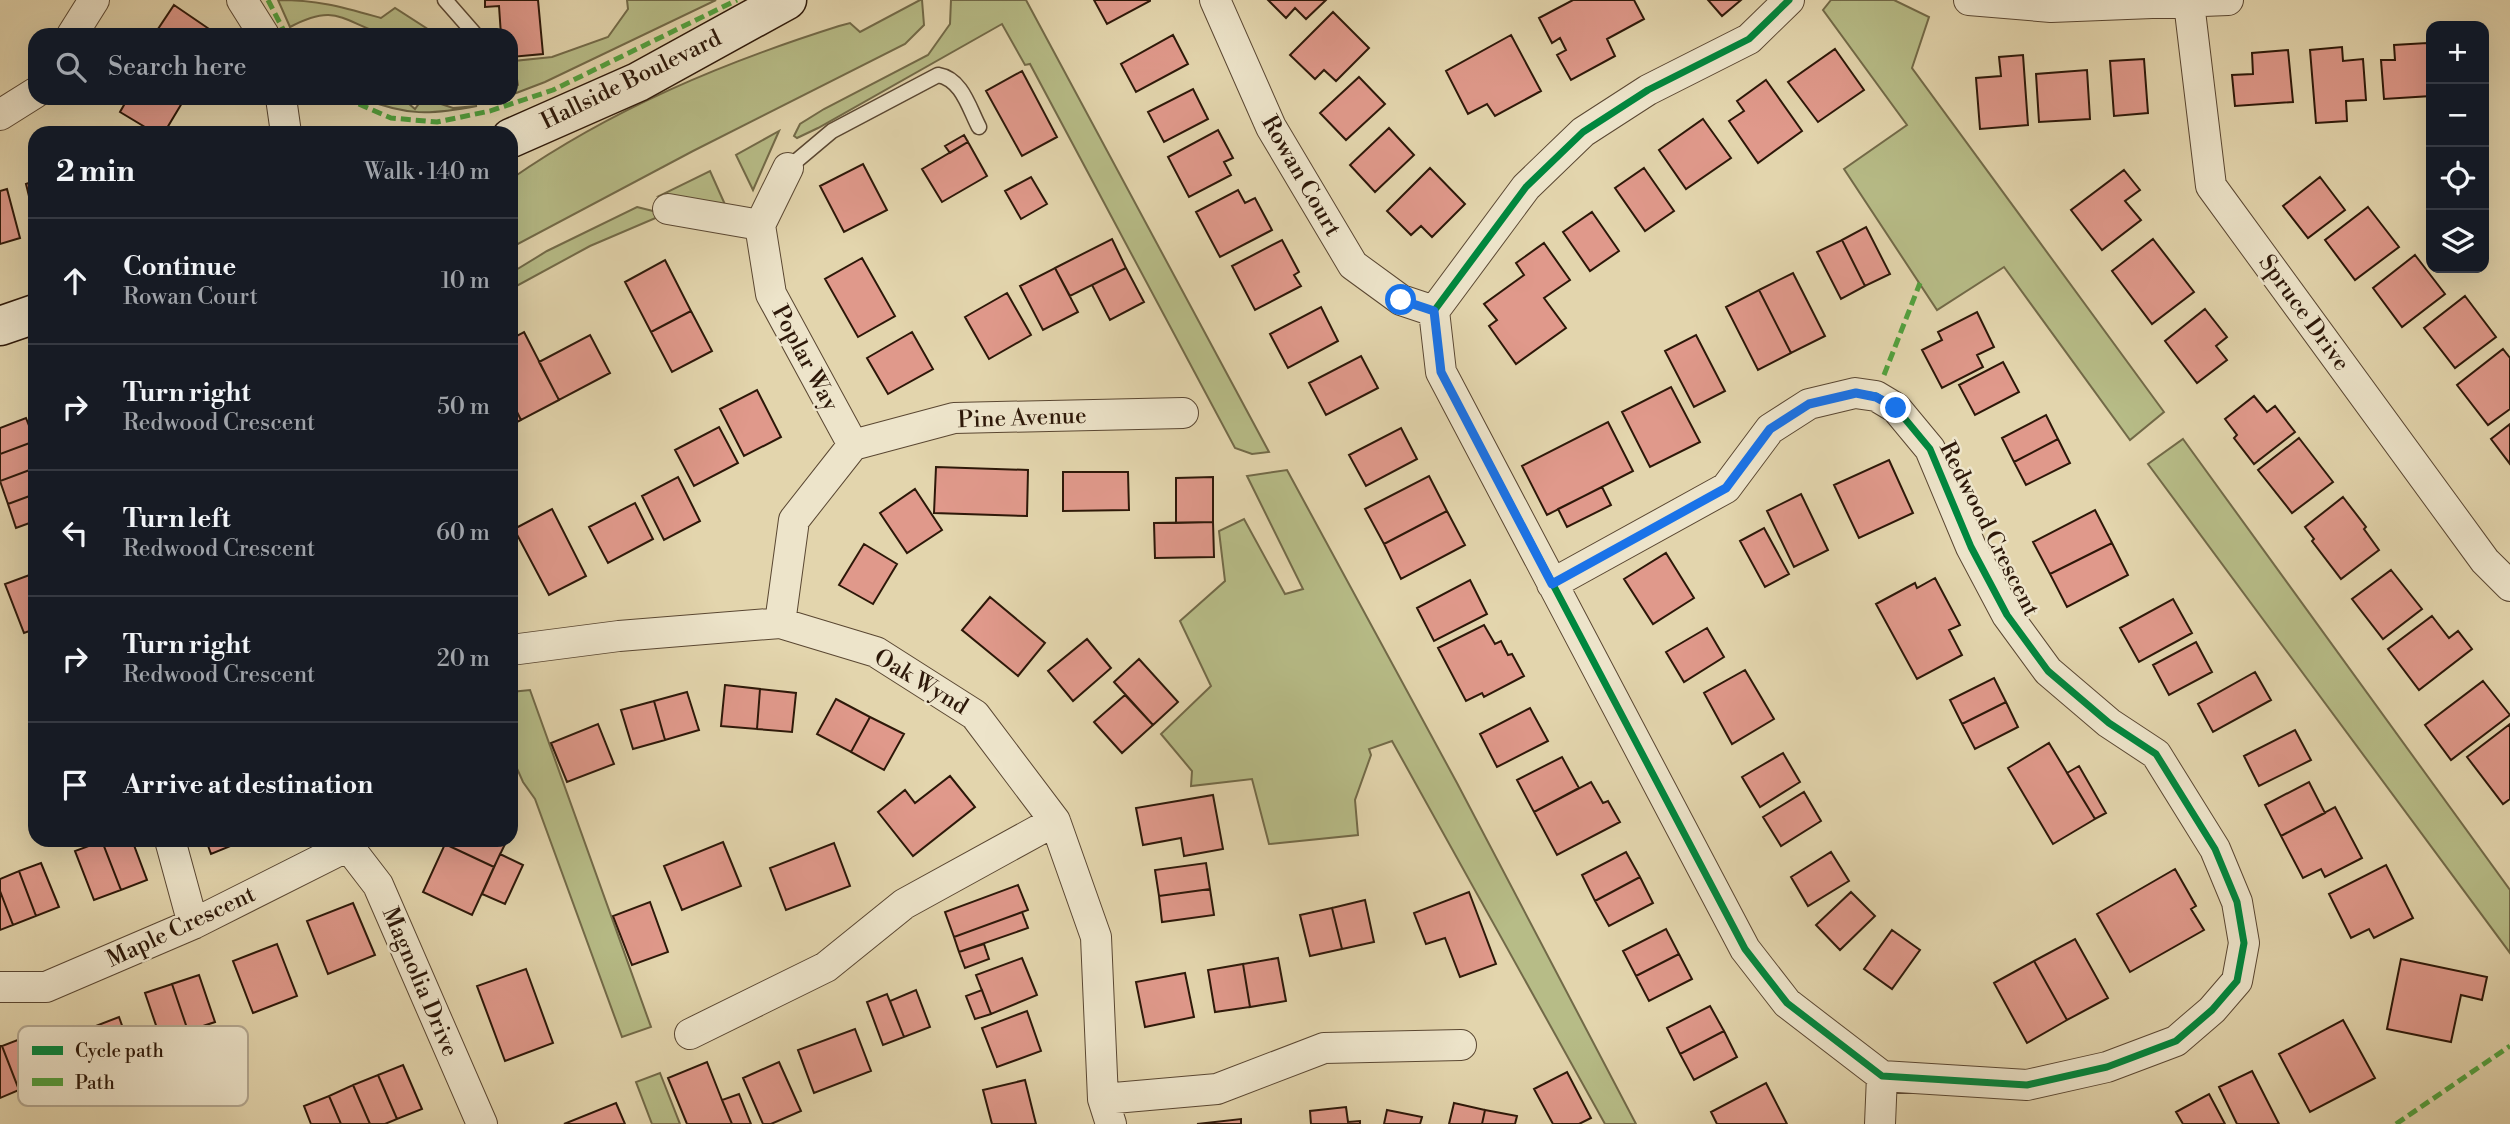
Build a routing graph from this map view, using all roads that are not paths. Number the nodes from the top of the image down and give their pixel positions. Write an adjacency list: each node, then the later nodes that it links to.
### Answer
1 (94, 0): 10 (street)
2 (242, 0): 11 (street)
3 (445, 0): 12 (lane)
4 (787, 0): 18 (street, Hallside Boulevard)
5 (1215, 0): 22 (street, Rowan Court)
6 (1789, 0): 22 (street)
7 (1969, 0): 9 (street)
8 (2228, 0): 9 (street)
9 (2189, 3): 28 (street, Spruce Drive)
10 (76, 28)
11 (260, 28)
12 (470, 28)
13 (28, 97): 15 (street)
14 (282, 105): 16 (street)
15 (0, 115)
16 (285, 126)
17 (979, 127): 19 (lane)
18 (518, 135)
19 (788, 168): 21 (street)
20 (668, 209): 21 (street)
21 (760, 225): 26 (street, Poplar Way)
22 (1434, 311): 27 (street)
23 (28, 316): 24 (street)
24 (0, 326)
25 (1183, 413): 26 (street, Pine Avenue)
26 (853, 446): 29 (street)
27 (1552, 584): 39 (street); 39 (street, Redwood Crescent)
28 (2510, 586)
29 (780, 623): 30 (street, Oak Wynd); 31 (street, Oak Wynd)
30 (518, 649)
31 (1055, 821): 37 (street); 40 (street, Oak Wynd)
32 (172, 847): 35 (street)
33 (343, 847): 35 (street, Maple Crescent)
34 (354, 847): 41 (street, Magnolia Drive)
35 (193, 924): 36 (street, Maple Crescent)
36 (0, 987)
37 (690, 1034)
38 (1461, 1045): 40 (street)
39 (1882, 1076): 42 (street)
40 (1107, 1111)
41 (482, 1124)
42 (1880, 1124)

